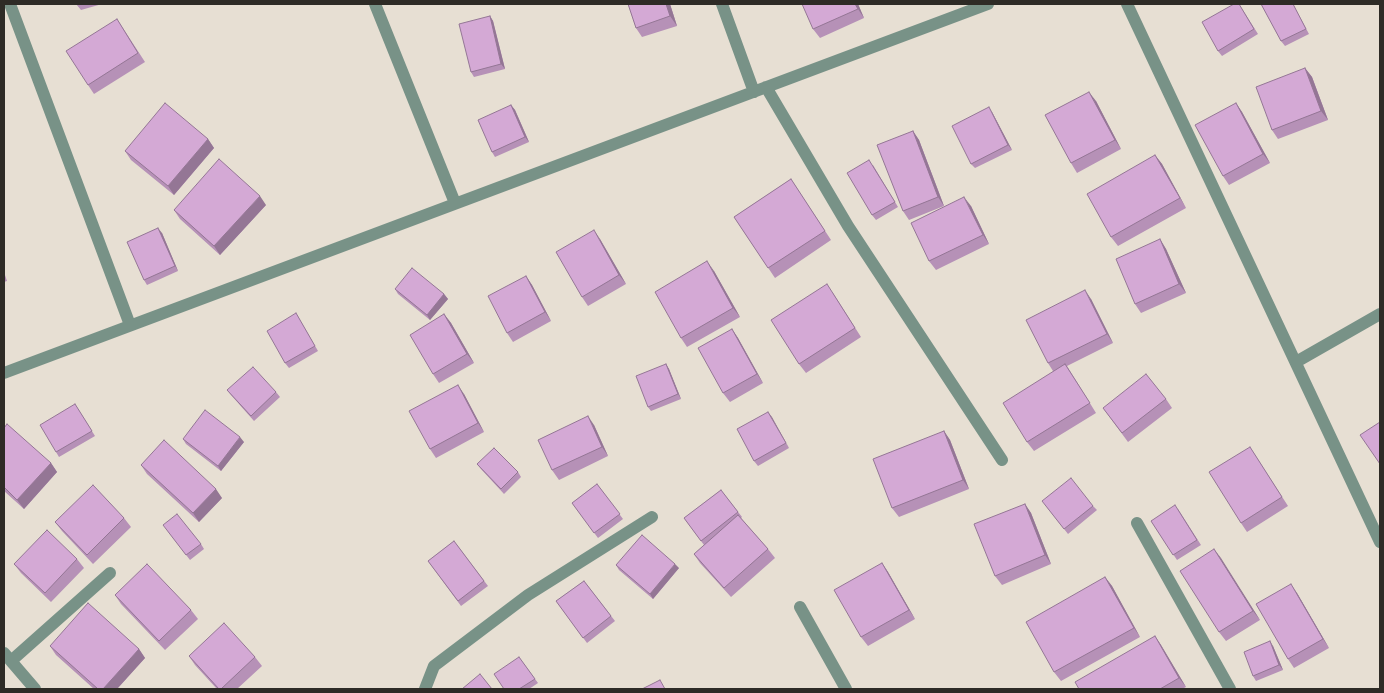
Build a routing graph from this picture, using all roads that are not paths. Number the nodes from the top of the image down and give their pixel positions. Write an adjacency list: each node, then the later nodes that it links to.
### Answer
1 (10, 4): 9 (street)
2 (375, 4): 7 (street)
3 (722, 4): 6 (street)
4 (988, 4): 6 (street)
5 (1127, 4): 10 (street)
6 (760, 89): 7 (street); 12 (street)
7 (455, 204): 9 (street)
8 (1380, 314): 10 (street)
9 (130, 325): 11 (street)
10 (1296, 362): 15 (street)
11 (4, 373)
12 (1002, 460)
13 (652, 516): 20 (street)
14 (1138, 523): 22 (street)
15 (1380, 542)
16 (110, 573): 18 (street)
17 (800, 607): 21 (street)
18 (7, 657): 19 (street)
19 (35, 689)
20 (425, 689)
21 (846, 689)
22 (1230, 689)

